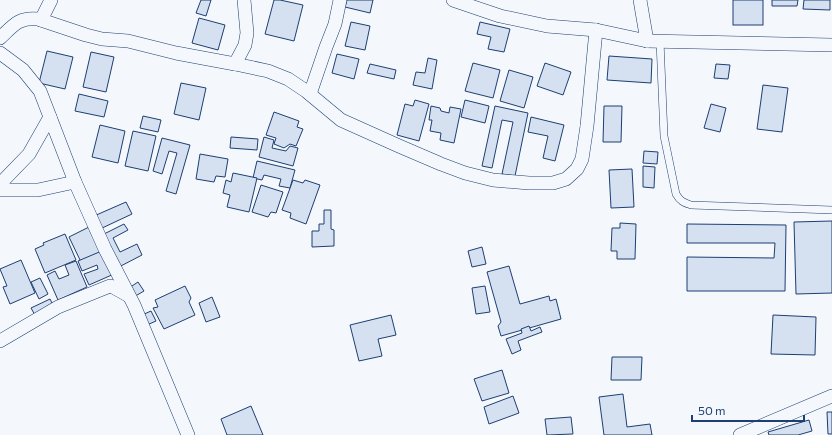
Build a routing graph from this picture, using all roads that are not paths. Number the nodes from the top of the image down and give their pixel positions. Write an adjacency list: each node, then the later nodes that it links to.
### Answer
1 (51, 0): 6 (street)
2 (244, 0): 13 (street)
3 (340, 0): 14 (street)
4 (453, 0): 7 (street)
5 (640, 0): 9 (street)
6 (42, 20): 8 (street); 13 (street)
7 (596, 30): 9 (street); 14 (street)
8 (0, 38)
9 (647, 41): 10 (street)
10 (660, 41): 11 (street); 19 (lane)
11 (832, 45)
12 (0, 53): 15 (street)
13 (235, 64): 14 (street)
14 (310, 94)
15 (50, 117): 16 (street); 17 (street)
16 (75, 182): 18 (street); 20 (street)
17 (0, 184)
18 (0, 190)
19 (832, 210)
20 (129, 296): 21 (street); 23 (street)
21 (0, 341)
22 (832, 396): 24 (street)
23 (188, 435)
24 (740, 435)

